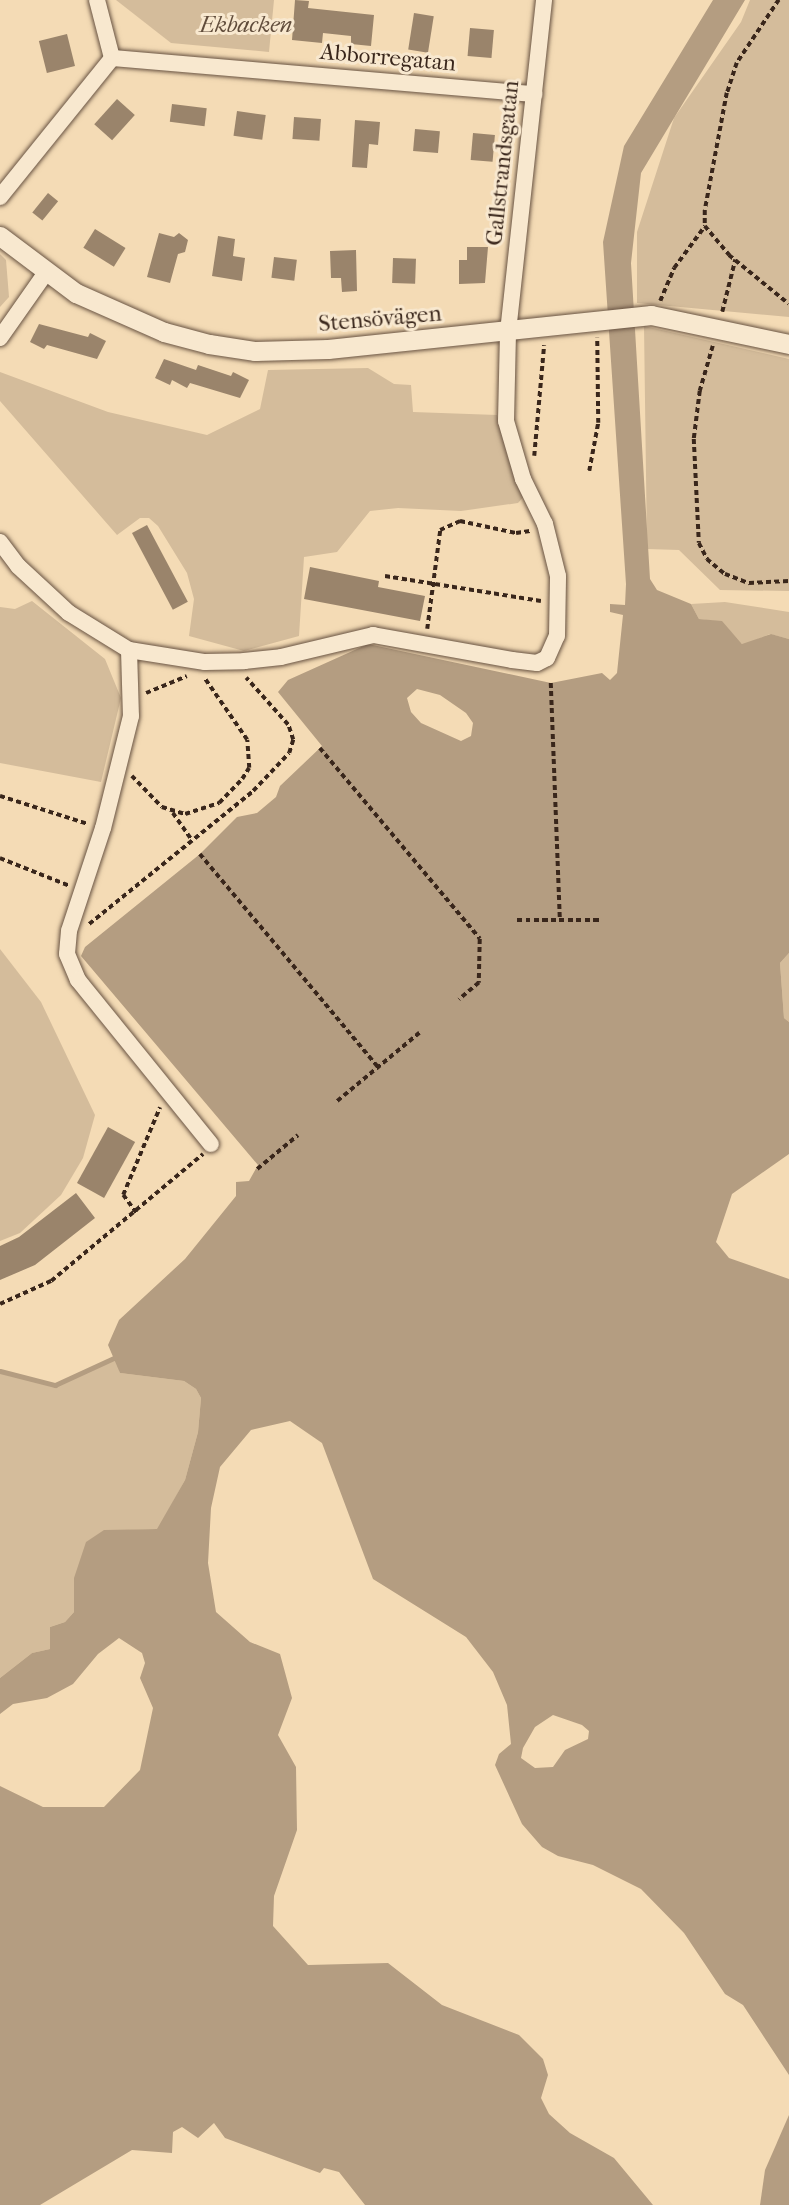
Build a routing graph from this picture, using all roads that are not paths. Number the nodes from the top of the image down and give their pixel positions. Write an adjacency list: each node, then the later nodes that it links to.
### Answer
1 (97, 0): 3 (street)
2 (544, 0): 4 (street, Gallstrandsgatan)
3 (112, 58): 4 (street, Abborregatan); 5 (street)
4 (534, 94): 8 (street, Gallstrandsgatan)
5 (0, 197)
6 (0, 236): 7 (street, Stensövägen)
7 (45, 274): 8 (street, Stensövägen); 9 (street)
8 (508, 332): 10 (street, Stensövägen); 12 (street, Gallstrandsgatan)
9 (0, 338)
10 (789, 344)
11 (0, 542): 12 (street)
12 (129, 650): 13 (street)
13 (211, 1144)

